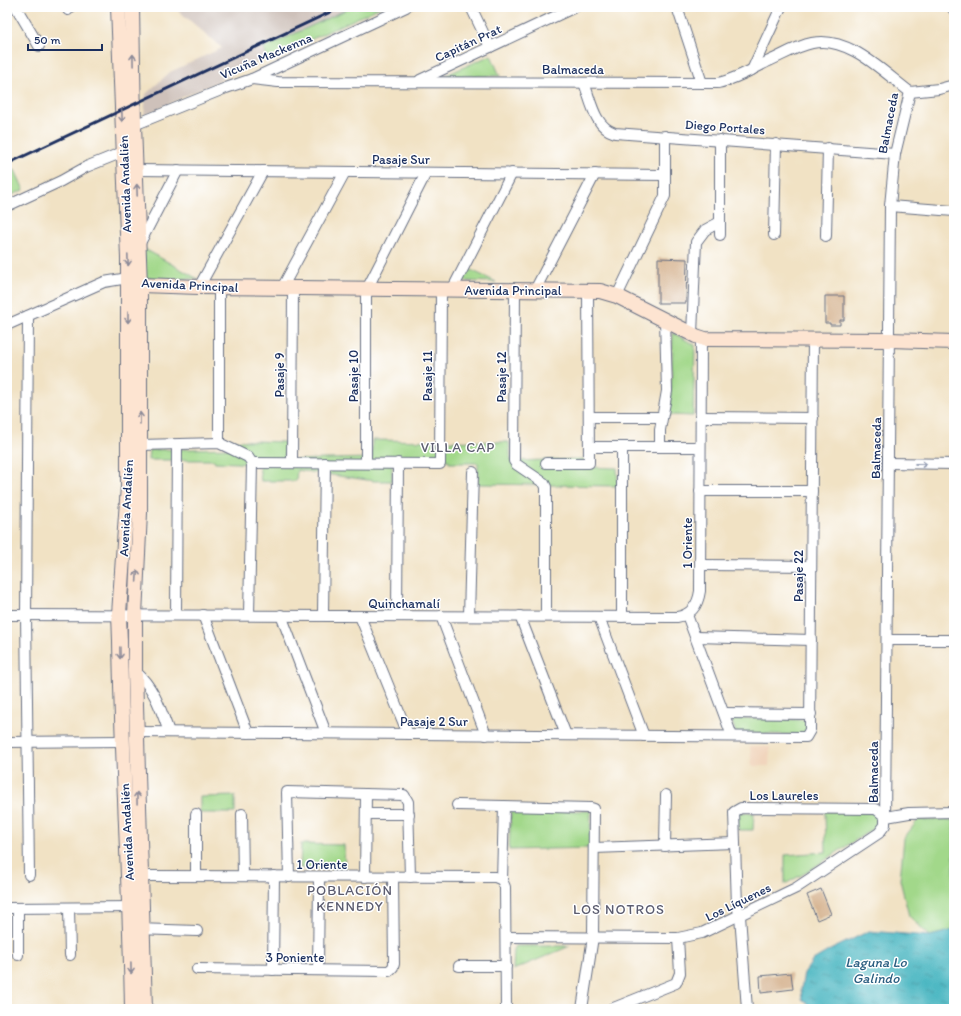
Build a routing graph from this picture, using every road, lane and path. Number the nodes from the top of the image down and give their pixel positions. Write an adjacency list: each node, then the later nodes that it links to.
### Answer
1 (16, 7): 11 (street)
2 (118, 7): 25 (main road, Avenida Andalién, one-way to 25)
3 (132, 7): 20 (main road, Avenida Andalién, one-way to 3)
4 (406, 7): 14 (street, Vicuña Mackenna)
5 (472, 7): 12 (street)
6 (575, 7): 12 (street, Capitán Prat)
7 (677, 7): 17 (street)
8 (781, 7): 13 (street)
9 (952, 7): 10 (street)
10 (954, 10)
11 (39, 46)
12 (490, 47): 15 (street, Capitán Prat)
13 (752, 70): 17 (street, Balmaceda); 19 (street, Balmaceda)
14 (252, 79): 15 (street, Balmaceda); 20 (street, Vicuña Mackenna)
15 (416, 82): 16 (street, Balmaceda)
16 (584, 83): 17 (street, Balmaceda); 21 (street, Diego Portales)
17 (702, 83)
18 (954, 85): 19 (street)
19 (910, 92): 26 (street, Balmaceda)
20 (134, 125): 27 (main road, Avenida Andalién)
21 (665, 136): 22 (street, Diego Portales); 34 (street)
22 (720, 140): 23 (street, Diego Portales); 38 (street)
23 (776, 144): 24 (street, Diego Portales); 40 (street)
24 (828, 148): 26 (street, Diego Portales); 41 (street)
25 (123, 152): 35 (street); 43 (main road, Avenida Andalién, one-way to 43)
26 (895, 154): 36 (street, Balmaceda)
27 (136, 170): 28 (street, Pasaje Sur); 42 (main road, Avenida Andalién, one-way to 27)
28 (178, 170): 29 (street, Pasaje Sur); 42 (street)
29 (263, 171): 30 (street, Pasaje Sur); 45 (street)
30 (345, 172): 31 (street, Pasaje Sur); 47 (street)
31 (426, 173): 32 (street, Pasaje Sur); 48 (street)
32 (512, 173): 33 (street, Pasaje Sur); 49 (street)
33 (595, 174): 34 (street, Pasaje Sur); 51 (street)
34 (666, 175): 53 (street)
35 (7, 206)
36 (890, 206): 37 (street); 59 (street, Balmaceda)
37 (954, 211)
38 (720, 222): 39 (street); 57 (street, 1 Oriente)
39 (720, 235)
40 (774, 235)
41 (826, 236)
42 (139, 246): 44 (main road, Avenida Andalién)
43 (128, 278): 44 (main road, Avenida Principal); 54 (street); 85 (main road, Avenida Andalién, one-way to 85)
44 (140, 285): 45 (main road, Avenida Principal); 66 (main road, Avenida Andalién, one-way to 44)
45 (199, 287): 46 (main road, Avenida Principal)
46 (219, 287): 47 (main road, Avenida Principal); 65 (street)
47 (288, 288): 48 (main road, Avenida Principal); 73 (street, Pasaje 9)
48 (368, 289): 49 (main road, Avenida Principal); 75 (street, Pasaje 10)
49 (446, 290): 50 (main road, Avenida Principal); 76 (street, Pasaje 11)
50 (515, 290): 51 (main road, Avenida Principal); 100 (street, Pasaje 12)
51 (535, 290): 52 (main road, Avenida Principal)
52 (588, 290): 53 (main road, Avenida Principal); 61 (street)
53 (617, 296): 55 (main road, Avenida Principal)
54 (28, 316): 56 (street); 88 (street)
55 (665, 319): 57 (main road, Avenida Principal); 62 (street)
56 (7, 325)
57 (696, 336): 58 (main road, Avenida Principal); 63 (street, 1 Oriente)
58 (813, 339): 59 (main road, Avenida Principal); 64 (street, Pasaje 22)
59 (890, 340): 60 (main road, Avenida Principal); 78 (street, Balmaceda)
60 (954, 342)
61 (589, 417): 62 (street); 69 (street)
62 (662, 417): 68 (street)
63 (700, 417): 64 (street); 71 (street, 1 Oriente)
64 (813, 418): 82 (street, Pasaje 22)
65 (219, 444): 67 (street); 72 (street)
66 (140, 445): 67 (street); 86 (main road, Avenida Andalién, one-way to 66)
67 (177, 445): 89 (street)
68 (660, 446): 70 (street); 71 (street)
69 (589, 447): 70 (street); 77 (street)
70 (622, 447): 102 (street)
71 (700, 447): 81 (street, 1 Oriente)
72 (252, 463): 73 (street); 91 (street)
73 (292, 463): 74 (street)
74 (325, 463): 75 (street); 93 (street)
75 (366, 463): 76 (street)
76 (398, 463): 96 (street)
77 (546, 463)
78 (888, 463): 79 (street, one-way to 79); 105 (street, Balmaceda)
79 (954, 464)
80 (472, 472): 98 (street)
81 (700, 491): 82 (street); 83 (street, 1 Oriente)
82 (812, 491): 84 (street, Pasaje 22)
83 (701, 565): 84 (street); 94 (street, 1 Oriente)
84 (811, 566): 104 (street, Pasaje 22)
85 (119, 614): 86 (street, Quinchamalí); 88 (street, Quinchamalí); 119 (main road, Avenida Andalién, one-way to 119)
86 (135, 614): 89 (street, Quinchamalí); 107 (main road, Avenida Andalién)
87 (7, 615): 88 (street, Quinchamalí)
88 (26, 615): 121 (street)
89 (176, 615): 90 (street, Quinchamalí)
90 (203, 615): 91 (street, Quinchamalí); 112 (street)
91 (249, 615): 92 (street, Quinchamalí)
92 (281, 615): 93 (street, Quinchamalí); 113 (street)
93 (323, 615): 95 (street, Quinchamalí)
94 (687, 615): 102 (street, Quinchamalí); 103 (street)
95 (360, 616): 96 (street, Quinchamalí); 114 (street)
96 (397, 616): 97 (street, Quinchamalí)
97 (440, 616): 98 (street, Quinchamalí); 115 (street)
98 (469, 616): 99 (street, Quinchamalí)
99 (520, 616): 100 (street, Quinchamalí); 116 (street)
100 (546, 616): 101 (street, Quinchamalí)
101 (599, 617): 102 (street, Quinchamalí); 117 (street)
102 (622, 617)
103 (696, 637): 104 (street); 108 (street)
104 (811, 640): 109 (street, Pasaje 22)
105 (887, 640): 106 (street); 131 (street, Balmaceda)
106 (954, 640)
107 (135, 671): 110 (main road, Avenida Andalién); 111 (street)
108 (724, 713): 109 (street); 118 (street)
109 (811, 714): 118 (street, Pasaje 22)
110 (136, 732): 111 (street, Pasaje 2 Sur); 136 (main road, Avenida Andalién, one-way to 110)
111 (169, 732): 112 (street, Pasaje 2 Sur)
112 (248, 733): 113 (street, Pasaje 2 Sur)
113 (326, 733): 114 (street, Pasaje 2 Sur)
114 (408, 734): 115 (street, Pasaje 2 Sur)
115 (486, 735): 116 (street, Pasaje 2 Sur)
116 (566, 735): 117 (street, Pasaje 2 Sur)
117 (644, 736): 118 (street, Pasaje 2 Sur)
118 (732, 736)
119 (123, 741): 121 (street); 146 (main road, Avenida Andalién)
120 (7, 742): 121 (street)
121 (26, 742): 135 (street)
122 (366, 794): 129 (street); 130 (street); 140 (street)
123 (666, 795): 133 (street)
124 (457, 805): 125 (street)
125 (504, 806): 134 (street); 145 (street)
126 (954, 812): 131 (street)
127 (196, 814): 137 (street)
128 (242, 814): 138 (street)
129 (366, 814): 130 (street); 142 (street)
130 (408, 814): 144 (street)
131 (886, 818): 132 (street, Los Laureles); 150 (street, Los Líquenes)
132 (734, 843): 133 (street); 150 (street, Los Laureles)
133 (665, 846): 134 (street)
134 (594, 848): 154 (street)
135 (29, 875)
136 (141, 876): 137 (street, 1 Oriente); 146 (main road, Avenida Andalién)
137 (196, 876): 138 (street, 1 Oriente)
138 (243, 876): 139 (street, 1 Oriente)
139 (274, 876): 140 (street, 1 Oriente); 161 (street)
140 (289, 877): 141 (street, 1 Oriente)
141 (319, 877): 142 (street, 1 Oriente); 162 (street)
142 (365, 877): 143 (street, 1 Oriente)
143 (393, 877): 144 (street, 1 Oriente); 162 (street, 3 Poniente)
144 (410, 877): 145 (street, 1 Oriente)
145 (502, 880): 153 (street)
146 (136, 907): 149 (street); 151 (main road, Avenida Andalién)
147 (7, 908): 148 (street)
148 (18, 908): 149 (street); 156 (street)
149 (69, 908): 157 (street)
150 (740, 916): 155 (street, Los Líquenes); 168 (street, Los Laureles)
151 (136, 929): 152 (street); 163 (main road, Avenida Andalién, one-way to 163); 164 (main road, Avenida Andalién)
152 (197, 931)
153 (506, 937): 154 (street, Los Líquenes); 159 (street)
154 (593, 937): 155 (street, Los Líquenes); 166 (street)
155 (678, 938): 167 (street)
156 (18, 955)
157 (70, 955)
158 (459, 966): 159 (street)
159 (506, 966): 165 (street)
160 (197, 969): 161 (street, 3 Poniente)
161 (272, 970): 162 (street, 3 Poniente)
162 (318, 970)
163 (132, 1009)
164 (145, 1009)
165 (506, 1009)
166 (582, 1009)
167 (611, 1009)
168 (747, 1009)

